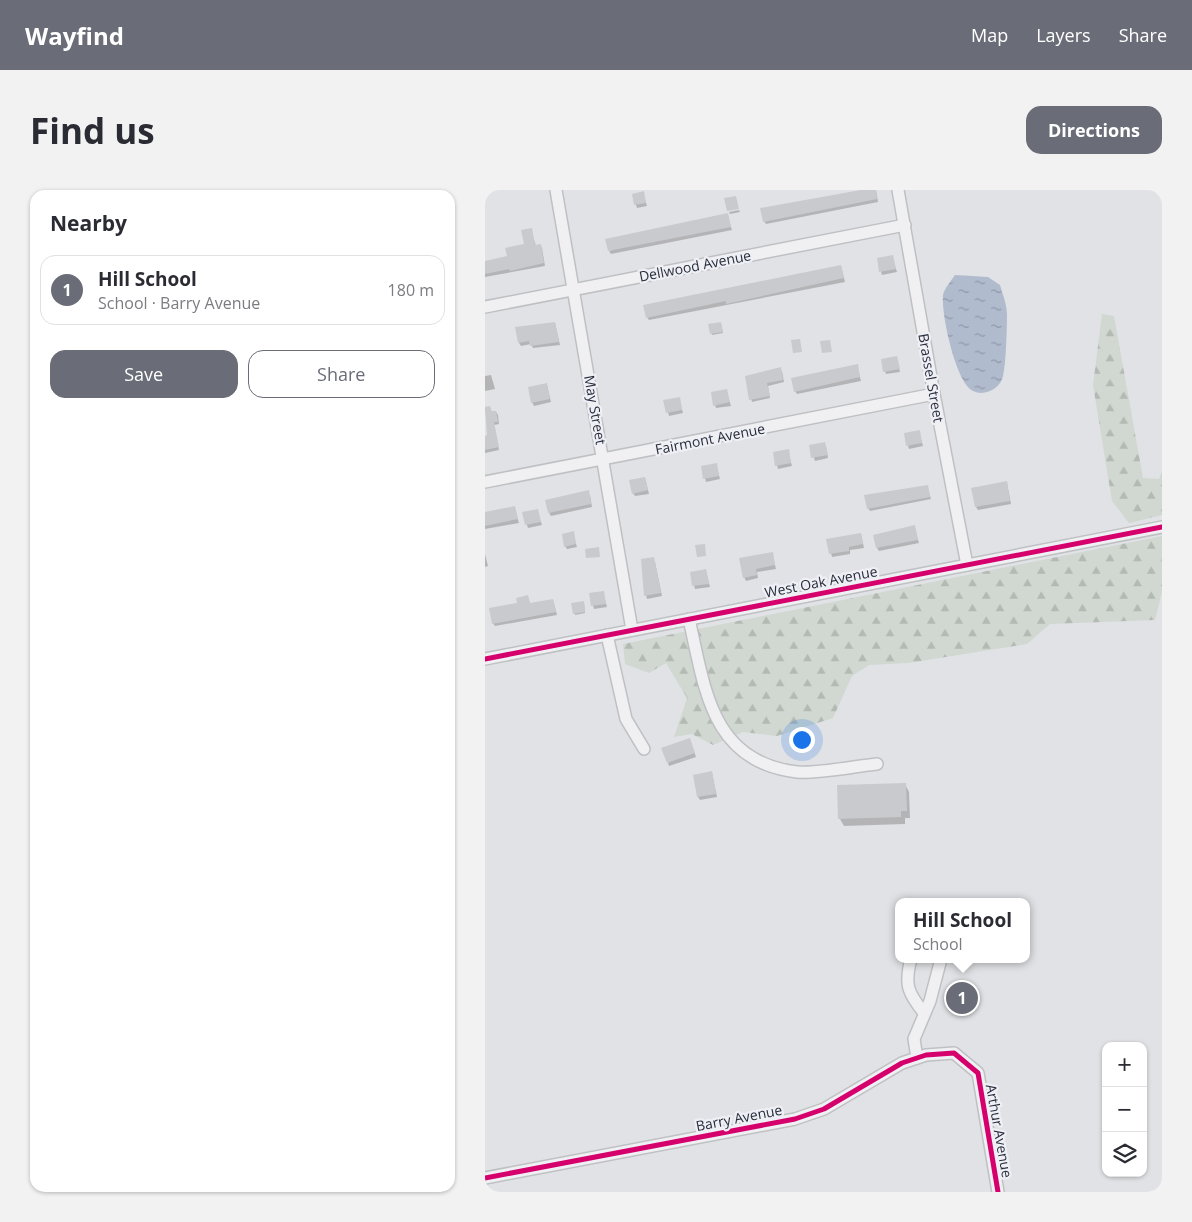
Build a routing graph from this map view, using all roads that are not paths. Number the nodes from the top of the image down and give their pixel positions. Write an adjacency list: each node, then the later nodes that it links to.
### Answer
1 (557, 190): 4 (street, May Street)
2 (898, 190): 3 (street, Brassel Street)
3 (905, 225): 4 (street, Dellwood Avenue); 6 (street, Brassel Street)
4 (573, 290): 5 (street, Dellwood Avenue); 7 (street, May Street)
5 (485, 308)
6 (934, 394): 7 (street, Fairmont Avenue); 10 (street, Brassel Street)
7 (604, 460): 8 (street, Fairmont Avenue); 12 (street, May Street)
8 (485, 482)
9 (1162, 527): 10 (street, West Oak Avenue)
10 (967, 565): 11 (street, West Oak Avenue)
11 (689, 619): 12 (street, West Oak Avenue); 16 (street)
12 (632, 630): 13 (street, West Oak Avenue)
13 (607, 635): 14 (street, West Oak Avenue); 15 (street)
14 (485, 659)
15 (644, 749)
16 (877, 764)
17 (910, 963): 19 (street)
18 (940, 963): 19 (street)
19 (924, 1013): 20 (street)
20 (917, 1058): 21 (street, Barry Avenue); 22 (street, Barry Avenue)
21 (978, 1073): 23 (street, Arthur Avenue)
22 (485, 1178)
23 (998, 1192)

